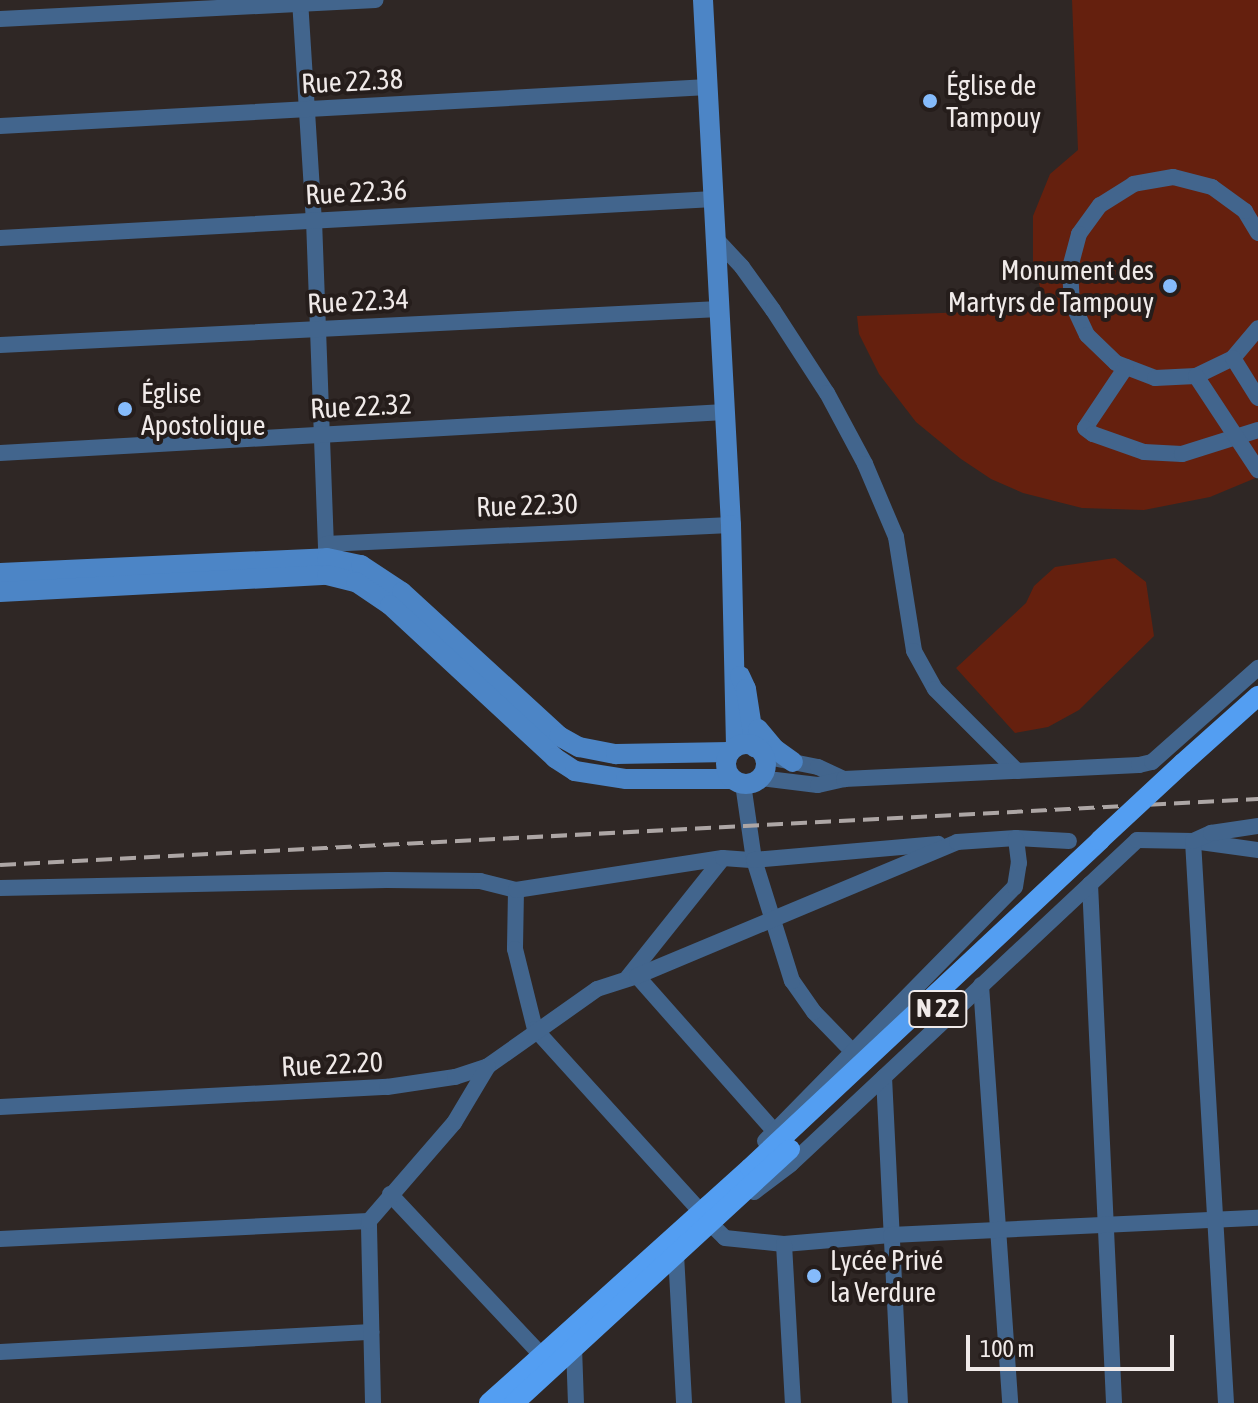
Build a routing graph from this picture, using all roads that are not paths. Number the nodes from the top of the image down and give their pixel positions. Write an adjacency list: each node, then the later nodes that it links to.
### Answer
1 (376, 0): 3 (street)
2 (703, 0): 5 (street)
3 (300, 2): 4 (street); 6 (street)
4 (0, 19)
5 (708, 87): 6 (street, Rue 22.38); 8 (street)
6 (307, 110): 7 (street, Rue 22.38); 9 (street)
7 (0, 126)
8 (714, 199): 9 (street, Rue 22.36); 12 (street)
9 (314, 220): 11 (street, Rue 22.36); 14 (street)
10 (1258, 233): 18 (street)
11 (0, 238)
12 (716, 239): 13 (street); 39 (street)
13 (719, 309): 14 (street, Rue 22.34); 21 (street)
14 (318, 329): 16 (street, Rue 22.34); 23 (street)
15 (1257, 333): 17 (street)
16 (0, 345)
17 (1233, 358): 19 (street); 20 (street)
18 (1126, 367): 19 (street); 24 (street)
19 (1196, 376): 24 (street)
20 (1258, 398)
21 (725, 412): 23 (street, Rue 22.32); 27 (street)
22 (1258, 430): 24 (street)
23 (323, 435): 25 (street, Rue 22.32); 28 (street)
24 (1236, 438): 26 (street)
25 (0, 453)
26 (1258, 470)
27 (731, 525): 28 (street, Rue 22.30); 31 (street)
28 (327, 559): 29 (street, Rue 22.30); 30 (street, Rue 22.30); 36 (street); 41 (street)
29 (0, 573)
30 (0, 592)
31 (736, 668): 35 (street); 36 (street)
32 (1258, 668): 39 (street)
33 (1258, 696): 38 (main road, N 22)
34 (1258, 711): 38 (main road, N 22)
35 (751, 720): 36 (street); 37 (street)
36 (746, 751): 37 (street); 41 (street); 41 (street)
37 (793, 762): 40 (street)
38 (1192, 763): 44 (main road, N 22)
39 (1017, 771): 40 (street)
40 (844, 779): 41 (street)
41 (745, 780): 50 (street)
42 (1258, 826): 46 (street)
43 (1016, 838): 45 (street); 47 (street); 58 (street)
44 (1118, 840): 46 (street); 51 (street); 64 (main road, N 22)
45 (1069, 841)
46 (1193, 841): 48 (street); 66 (street)
47 (957, 842): 50 (street); 54 (street, Rue 22.20)
48 (1258, 850)
49 (723, 858): 50 (street); 53 (street); 55 (street)
50 (754, 860): 54 (street)
51 (1090, 884): 56 (street); 68 (street)
52 (0, 888): 53 (street)
53 (516, 890): 57 (street)
54 (769, 918): 55 (street, Rue 22.20); 58 (street)
55 (633, 976): 57 (street, Rue 22.20); 62 (street)
56 (981, 985): 60 (street); 69 (street)
57 (535, 1029): 59 (street, Rue 22.20); 64 (street)
58 (851, 1050): 62 (street)
59 (488, 1066): 61 (street, Rue 22.20); 63 (street)
60 (884, 1077): 64 (street); 70 (street)
61 (0, 1107)
62 (775, 1132): 64 (street)
63 (390, 1194): 67 (street); 77 (street)
64 (706, 1218): 72 (street); 73 (main road, N 22); 77 (main road, N 22)
65 (1258, 1218): 66 (street)
66 (1216, 1219): 68 (street); 87 (street)
67 (369, 1221): 71 (street); 74 (street)
68 (1106, 1225): 69 (street); 86 (street)
69 (1001, 1230): 70 (street); 85 (street)
70 (891, 1235): 72 (street); 84 (street)
71 (0, 1239)
72 (784, 1244): 83 (street)
73 (676, 1254): 75 (main road, N 22); 82 (street)
74 (371, 1332): 76 (street); 78 (street)
75 (574, 1347): 80 (main road, N 22); 81 (street)
76 (0, 1352)
77 (542, 1356): 79 (main road, N 22)
78 (373, 1403)
79 (489, 1403)
80 (514, 1403)
81 (576, 1403)
82 (684, 1403)
83 (793, 1403)
84 (900, 1403)
85 (1010, 1403)
86 (1114, 1403)
87 (1226, 1403)

